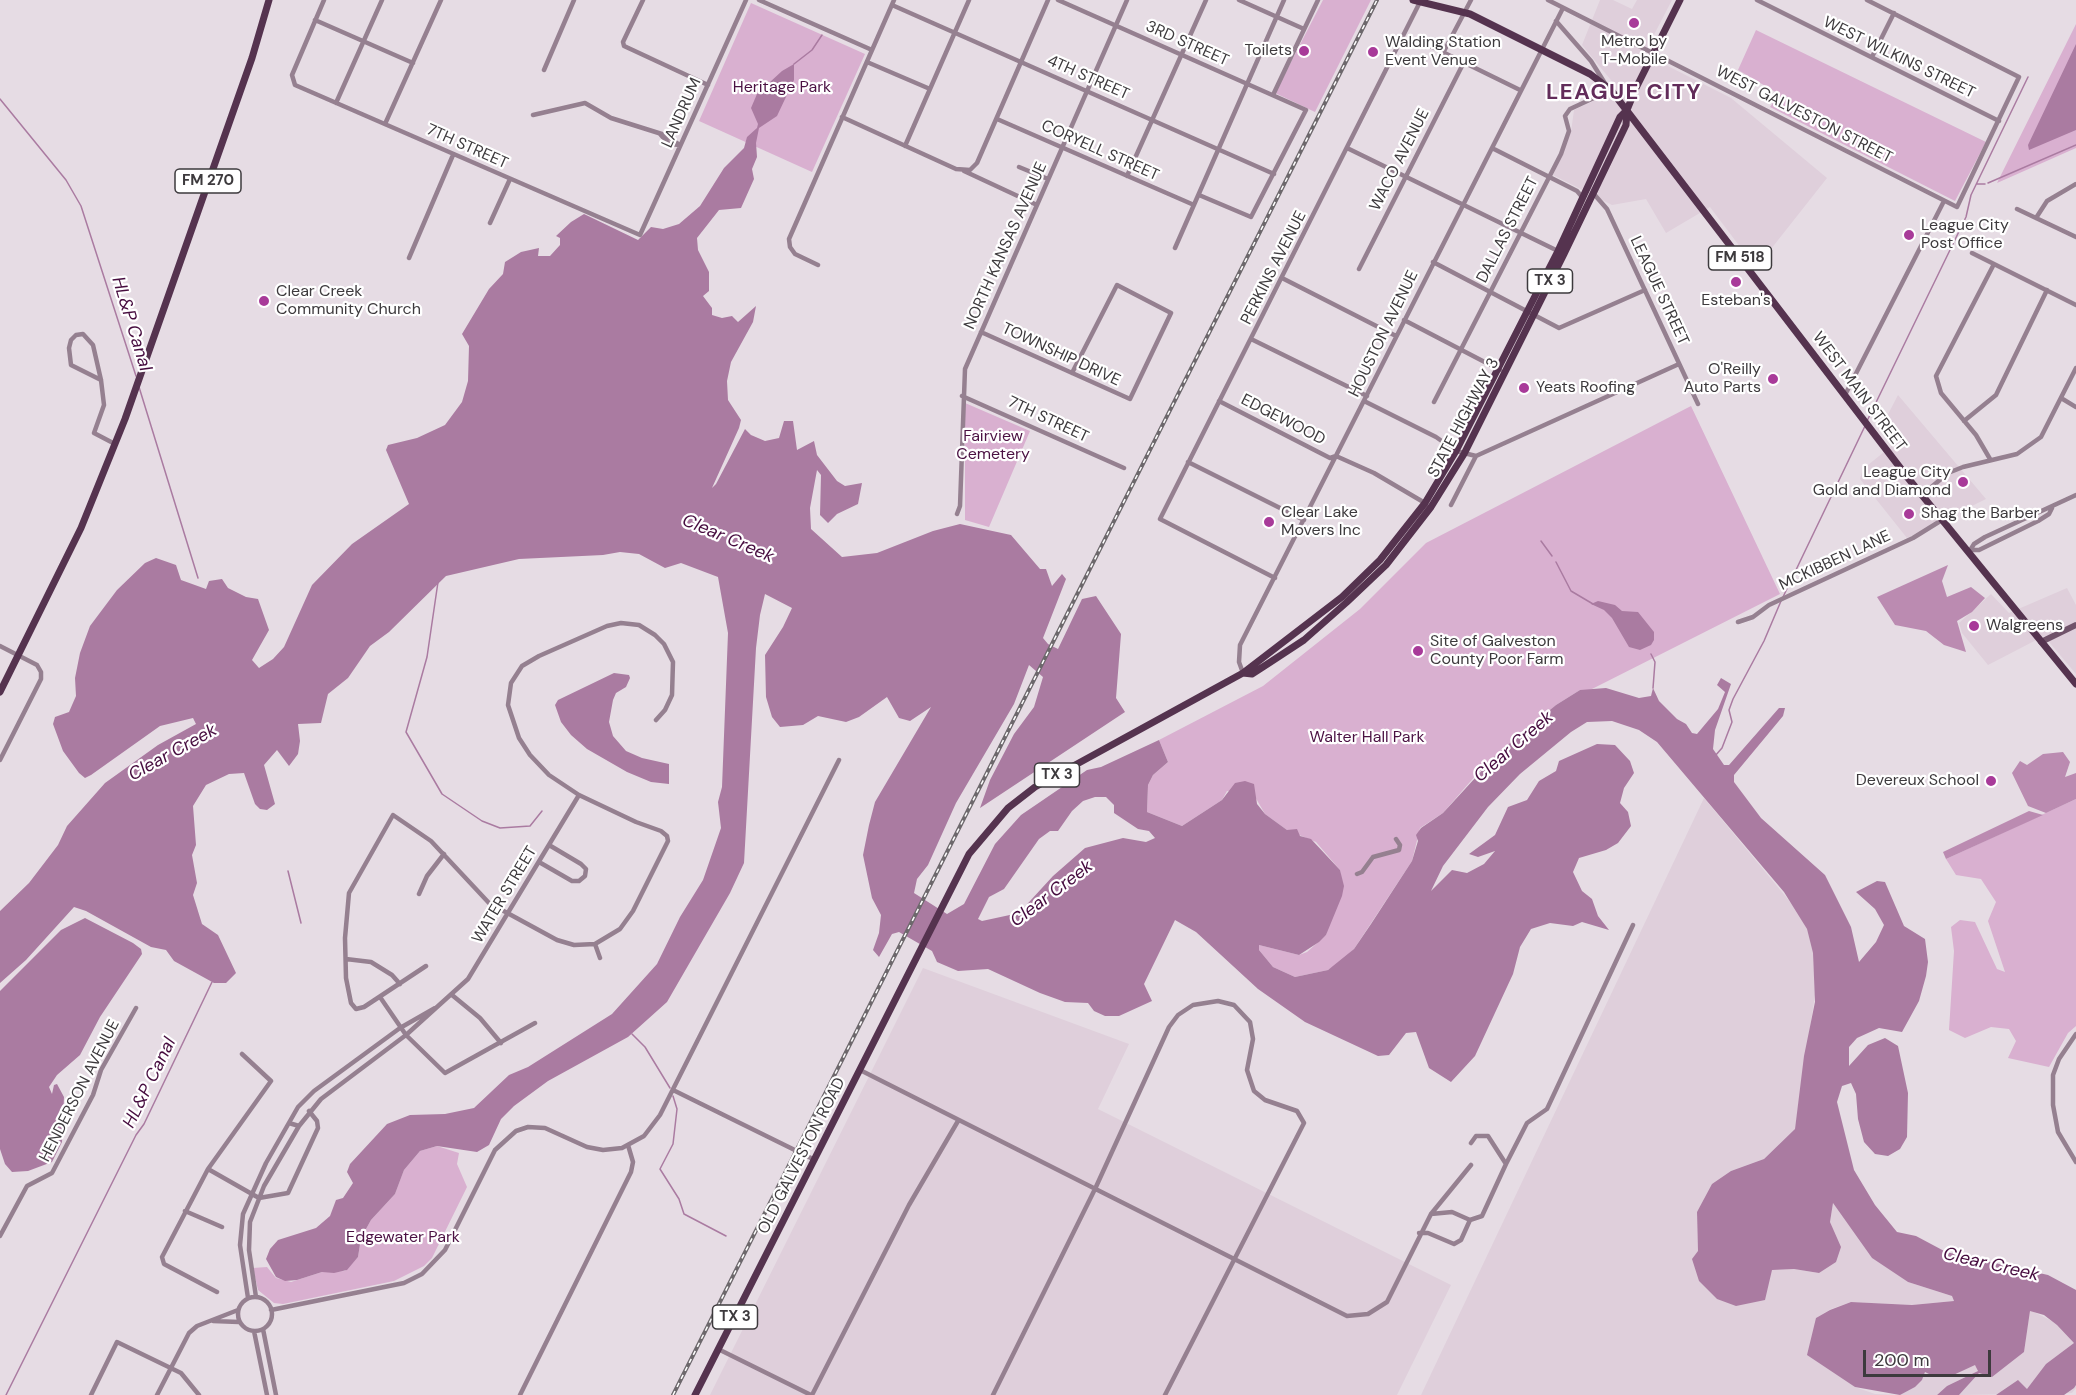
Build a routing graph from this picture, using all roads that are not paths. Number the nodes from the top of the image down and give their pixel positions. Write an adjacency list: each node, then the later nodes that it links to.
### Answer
1 (269, 0): 123 (main road, FM 270)
2 (324, 0): 28 (street)
3 (382, 0): 34 (street)
4 (441, 0): 43 (street)
5 (574, 0): 45 (street)
6 (643, 0): 47 (street)
7 (746, 0): 47 (street, LANDRUM)
8 (759, 0): 35 (street)
9 (969, 0): 32 (street)
10 (1048, 0): 42 (street)
11 (1058, 0): 30 (street, 3RD STREET)
12 (1127, 0): 30 (street, NORTH KANSAS AVENUE)
13 (1206, 0): 39 (street)
14 (1239, 0): 27 (street)
15 (1284, 0): 27 (street)
16 (1318, 0): 31 (street)
17 (1471, 0): 25 (street)
18 (1548, 0): 24 (street, WEST GALVESTON STREET)
19 (1680, 0): 37 (main road, STATE HIGHWAY 3 / TX 3)
20 (1867, 0): 26 (street)
21 (1417, 1): 25 (main road, FM 518); 64 (street, PERKINS AVENUE)
22 (1760, 1): 40 (street, WEST WILKINS STREET)
23 (893, 3): 32 (street, 4TH STREET); 35 (street)
24 (1563, 8): 29 (street, HOUSTON AVENUE); 37 (street, WEST GALVESTON STREET)
25 (1464, 12): 36 (main road, FM 518); 38 (street)
26 (1894, 13): 40 (street); 59 (street)
27 (1277, 17): 31 (street); 46 (street)
28 (315, 20): 34 (street); 53 (street, 7TH STREET)
29 (1556, 21): 36 (street, HOUSTON AVENUE); 48 (street)
30 (1116, 26): 39 (street, 3RD STREET); 51 (street, NORTH KANSAS AVENUE)
31 (1304, 29): 52 (street)
32 (954, 33): 42 (street, 4TH STREET); 49 (street)
33 (1418, 40): 38 (street)
34 (363, 41): 43 (street); 53 (street)
35 (872, 50): 41 (street)
36 (1541, 50): 48 (main road, FM 518); 50 (street, HOUSTON AVENUE)
37 (1653, 52): 54 (main road, STATE HIGHWAY 3 / TX 3); 79 (street, WEST GALVESTON STREET)
38 (1443, 53): 44 (street)
39 (1181, 54): 46 (street, 3RD STREET); 58 (street)
40 (1872, 57): 59 (street, WEST WILKINS STREET)
41 (867, 62): 49 (street); 56 (street)
42 (1021, 62): 51 (street, 4TH STREET); 57 (street)
43 (413, 63): 60 (street)
44 (1463, 63): 50 (street); 72 (street, WACO AVENUE)
45 (543, 70)
46 (1248, 83): 52 (street, 3RD STREET); 66 (street)
47 (708, 85): 61 (street, LANDRUM)
48 (1609, 88): 54 (main road, FM 518); 73 (street, DALLAS STREET)
49 (930, 89): 62 (street)
50 (1520, 90): 65 (street, HOUSTON AVENUE)
51 (1087, 91): 58 (street, 4TH STREET); 63 (street, NORTH KANSAS AVENUE)
52 (1273, 95): 70 (street, 3RD STREET)
53 (336, 103): 60 (street, 7TH STREET)
54 (1628, 110): 78 (main road, STATE HIGHWAY 3 / TX 3); 114 (main road, WEST MAIN STREET / FM 518)
55 (533, 116): 61 (street)
56 (842, 117): 62 (street); 96 (street)
57 (996, 119): 63 (street, CORYELL STREET); 69 (street)
58 (1152, 120): 66 (street, 4TH STREET); 71 (street)
59 (1999, 121): 79 (street)
60 (385, 124): 67 (street, 7TH STREET)
61 (680, 145): 88 (street, LANDRUM)
62 (905, 146): 69 (street)
63 (1062, 148): 71 (street, CORYELL STREET); 75 (street, NORTH KANSAS AVENUE)
64 (1347, 148): 72 (street); 98 (street, PERKINS AVENUE)
65 (1492, 148): 73 (street); 83 (street, HOUSTON AVENUE)
66 (1219, 149): 70 (street, 4TH STREET); 77 (street)
67 (453, 155): 74 (street, 7TH STREET); 93 (street)
68 (1019, 167): 75 (street)
69 (967, 171): 81 (street)
70 (1274, 174): 77 (street)
71 (1128, 176): 82 (street, CORYELL STREET)
72 (1404, 176): 83 (street); 97 (street, WACO AVENUE)
73 (1549, 177): 78 (street); 87 (street, DALLAS STREET)
74 (510, 179): 86 (street); 88 (street, 7TH STREET)
75 (1048, 179): 81 (street, NORTH KANSAS AVENUE)
76 (2076, 184): 85 (street)
77 (1199, 195): 82 (street)
78 (1588, 196): 80 (street); 80 (street, LEAGUE STREET); 91 (main road, STATE HIGHWAY 3 / TX 3)
79 (1944, 201): 114 (street)
80 (1602, 204): 99 (street, LEAGUE STREET)
81 (1037, 205): 105 (street, NORTH KANSAS AVENUE)
82 (1194, 205): 90 (street)
83 (1462, 205): 87 (street); 94 (street, HOUSTON AVENUE)
84 (2018, 209): 85 (street)
85 (2036, 218): 89 (street)
86 (490, 224)
87 (1520, 234): 91 (street); 101 (street, DALLAS STREET)
88 (640, 236)
89 (2076, 237)
90 (1175, 248)
91 (1561, 253): 103 (main road, STATE HIGHWAY 3 / TX 3)
92 (1972, 253): 95 (street)
93 (409, 258)
94 (1433, 262): 101 (street); 104 (street, HOUSTON AVENUE)
95 (1994, 264): 100 (street); 122 (street)
96 (818, 265)
97 (1359, 269)
98 (1282, 278): 106 (street); 107 (street, PERKINS AVENUE)
99 (1645, 290): 103 (street); 109 (street, LEAGUE STREET)
100 (2047, 290): 102 (street); 122 (street)
101 (1490, 291): 103 (street); 108 (street, DALLAS STREET)
102 (2076, 305)
103 (1531, 312): 111 (main road, STATE HIGHWAY 3 / TX 3)
104 (1404, 320): 106 (street, HOUSTON AVENUE); 108 (street)
105 (981, 332): 112 (street, TOWNSHIP DRIVE); 115 (street, NORTH KANSAS AVENUE)
106 (1396, 336): 117 (street, HOUSTON AVENUE)
107 (1251, 339): 117 (street); 118 (street, PERKINS AVENUE)
108 (1461, 349): 111 (street); 119 (street, DALLAS STREET)
109 (1679, 364): 120 (street, LEAGUE STREET); 126 (street)
110 (2076, 368): 116 (street)
111 (1502, 370): 124 (main road, STATE HIGHWAY 3 / TX 3)
112 (1072, 373): 112 (street, TOWNSHIP DRIVE)
113 (101, 380): 113 (street); 123 (street)
114 (1845, 395): 130 (main road, WEST MAIN STREET / FM 518)
115 (962, 396): 129 (street, 7TH STREET); 134 (street, NORTH KANSAS AVENUE)
116 (2061, 398): 121 (street); 127 (street)
117 (1366, 399): 124 (street); 125 (street, HOUSTON AVENUE)
118 (1219, 401): 125 (street, EDGEWOOD); 128 (street, PERKINS AVENUE)
119 (1434, 402)
120 (1698, 404)
121 (2076, 407)
122 (1964, 421): 127 (street)
123 (115, 444): 143 (main road, FM 270)
124 (1460, 453): 126 (street); 132 (main road, STATE HIGHWAY 3 / TX 3)
125 (1336, 456): 132 (street, EDGEWOOD); 135 (street, HOUSTON AVENUE)
126 (1476, 456): 133 (street)
127 (1990, 459): 130 (street)
128 (1188, 462): 135 (street); 138 (street, PERKINS AVENUE)
129 (1124, 468)
130 (1922, 495): 136 (main road, WEST MAIN STREET / FM 518)
131 (2076, 495): 137 (street)
132 (1428, 505): 144 (main road, STATE HIGHWAY 3 / TX 3)
133 (1451, 505)
134 (957, 514)
135 (1304, 520): 138 (street, HOUSTON AVENUE)
136 (1942, 520): 137 (main road, WEST MAIN STREET / FM 518); 139 (street, MCKIBBEN LANE)
137 (1971, 551): 141 (main road, WEST MAIN STREET / FM 518)
138 (1275, 578): 144 (street, HOUSTON AVENUE)
139 (1738, 622)
140 (2076, 625): 141 (street)
141 (2041, 642): 145 (main road, WEST MAIN STREET / FM 518)
142 (0, 646): 143 (street)
143 (18, 655): 146 (main road, FM 270); 148 (street)
144 (1243, 673): 159 (main road, STATE HIGHWAY 3 / TX 3)
145 (2076, 684)
146 (0, 692)
147 (656, 720): 150 (street)
148 (0, 760)
149 (839, 760): 176 (street)
150 (579, 795): 152 (street, WATER STREET); 160 (street)
151 (1396, 840): 155 (street)
152 (549, 845): 154 (street, WATER STREET); 154 (street)
153 (444, 854): 156 (street); 157 (street); 162 (street)
154 (539, 862): 157 (street, WATER STREET)
155 (1360, 873)
156 (419, 894)
157 (508, 915): 160 (street); 165 (street, WATER STREET)
158 (1633, 925): 185 (street)
159 (932, 928): 175 (main road, OLD GALVESTON ROAD / TX 3)
160 (595, 944): 161 (street)
161 (600, 958)
162 (346, 959): 164 (street); 166 (street)
163 (426, 966): 164 (street)
164 (399, 984): 166 (street)
165 (452, 995): 167 (street, WATER STREET); 173 (street)
166 (380, 997): 170 (street)
167 (444, 1003): 170 (street, WATER STREET); 172 (street, WATER STREET)
168 (136, 1008): 196 (street, HENDERSON AVENUE)
169 (535, 1023): 173 (street)
170 (400, 1028): 172 (street); 179 (street, WATER STREET)
171 (2076, 1034): 184 (street)
172 (406, 1035): 173 (street); 177 (street, WATER STREET)
173 (501, 1043)
174 (242, 1054): 187 (street)
175 (860, 1070): 178 (street); 183 (main road, OLD GALVESTON ROAD / TX 3)
176 (673, 1090): 182 (street); 183 (street)
177 (309, 1111): 180 (street, WATER STREET); 190 (street)
178 (958, 1121): 188 (street); 218 (street)
179 (289, 1124): 180 (street); 189 (street, WATER STREET)
180 (299, 1126): 190 (street, WATER STREET)
181 (1471, 1143): 185 (street)
182 (628, 1145): 202 (street); 216 (street)
183 (814, 1160): 207 (main road, OLD GALVESTON ROAD / TX 3)
184 (2076, 1162)
185 (1506, 1164): 193 (street)
186 (1471, 1165): 192 (street)
187 (208, 1169): 189 (street); 191 (street)
188 (1095, 1189): 197 (street); 197 (street); 219 (street)
189 (250, 1195): 190 (street); 200 (street, WATER STREET)
190 (259, 1198): 199 (street, WATER STREET)
191 (184, 1211): 194 (street); 198 (street)
192 (1431, 1214): 193 (street); 195 (street)
193 (1470, 1220): 195 (street)
194 (222, 1227)
195 (1419, 1233): 197 (street)
196 (0, 1236)
197 (1234, 1260): 220 (street)
198 (217, 1292)
199 (256, 1297): 200 (street); 202 (street)
200 (248, 1298): 201 (street)
201 (238, 1310): 203 (street); 204 (street)
202 (272, 1310): 205 (street)
203 (213, 1321): 204 (street); 208 (street)
204 (239, 1322): 206 (street)
205 (263, 1329): 206 (street); 209 (street)
206 (254, 1331): 210 (street)
207 (718, 1349): 217 (main road, OLD GALVESTON ROAD / TX 3); 218 (street)
208 (171, 1368): 211 (street); 212 (street); 213 (street)
209 (271, 1373): 210 (street); 215 (street)
210 (263, 1375): 214 (street)
211 (91, 1395)
212 (157, 1395)
213 (200, 1395)
214 (267, 1395)
215 (276, 1395)
216 (520, 1395)
217 (695, 1395)
218 (811, 1395)
219 (993, 1395)
220 (1165, 1395)

